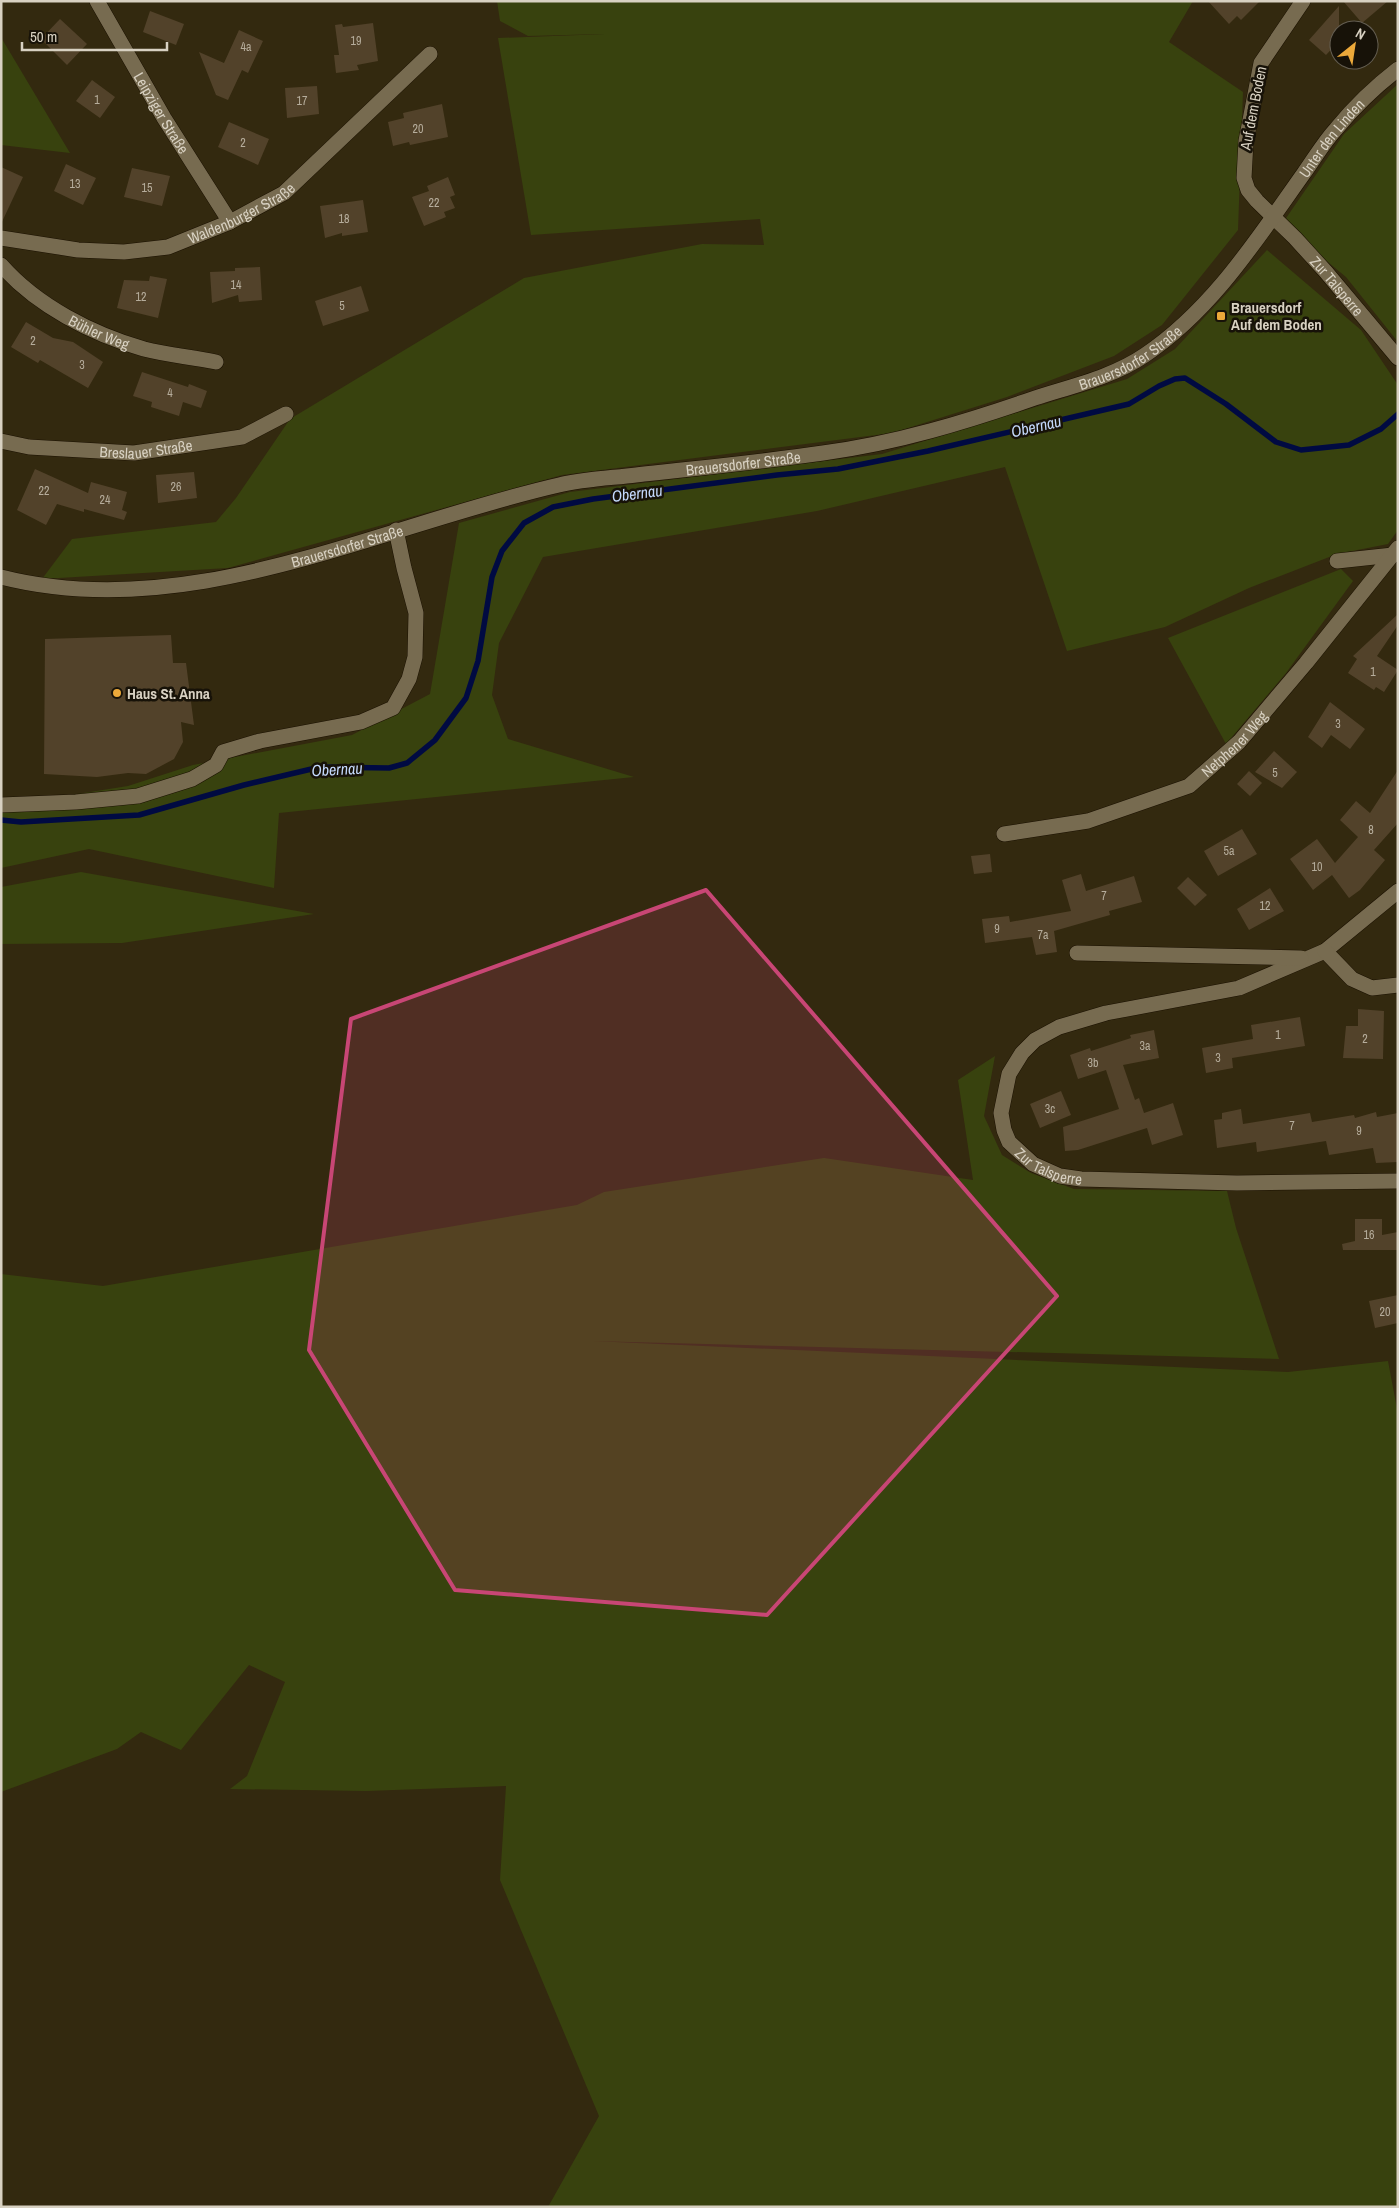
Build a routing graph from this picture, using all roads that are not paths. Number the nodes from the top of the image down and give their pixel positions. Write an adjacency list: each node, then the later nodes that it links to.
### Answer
1 (97, 1): 6 (street, Leipziger Straße)
2 (1303, 1): 5 (street, Auf dem Boden)
3 (430, 54): 6 (street, Waldenburger Straße)
4 (1398, 69): 5 (street, Unter den Linden)
5 (1273, 216): 9 (street, Zur Talsperre); 13 (street, Brauersdorfer Straße)
6 (230, 222): 7 (street, Waldenburger Straße)
7 (1, 238)
8 (1, 265): 10 (street, Bühler Weg)
9 (1398, 358)
10 (216, 362)
11 (286, 414): 12 (street, Breslauer Straße)
12 (1, 441)
13 (396, 530): 16 (street, Brauersdorfer Straße); 17 (street)
14 (1395, 552): 15 (street); 18 (street, Netphener Weg)
15 (1337, 561)
16 (1, 577)
17 (1, 806)
18 (1004, 834)
19 (1398, 891): 20 (street, Zur Talsperre)
20 (1325, 951): 22 (street, Zur Talsperre); 23 (street)
21 (1077, 953): 22 (street)
22 (1307, 958): 24 (street, Zur Talsperre)
23 (1398, 985)
24 (1398, 1181)

